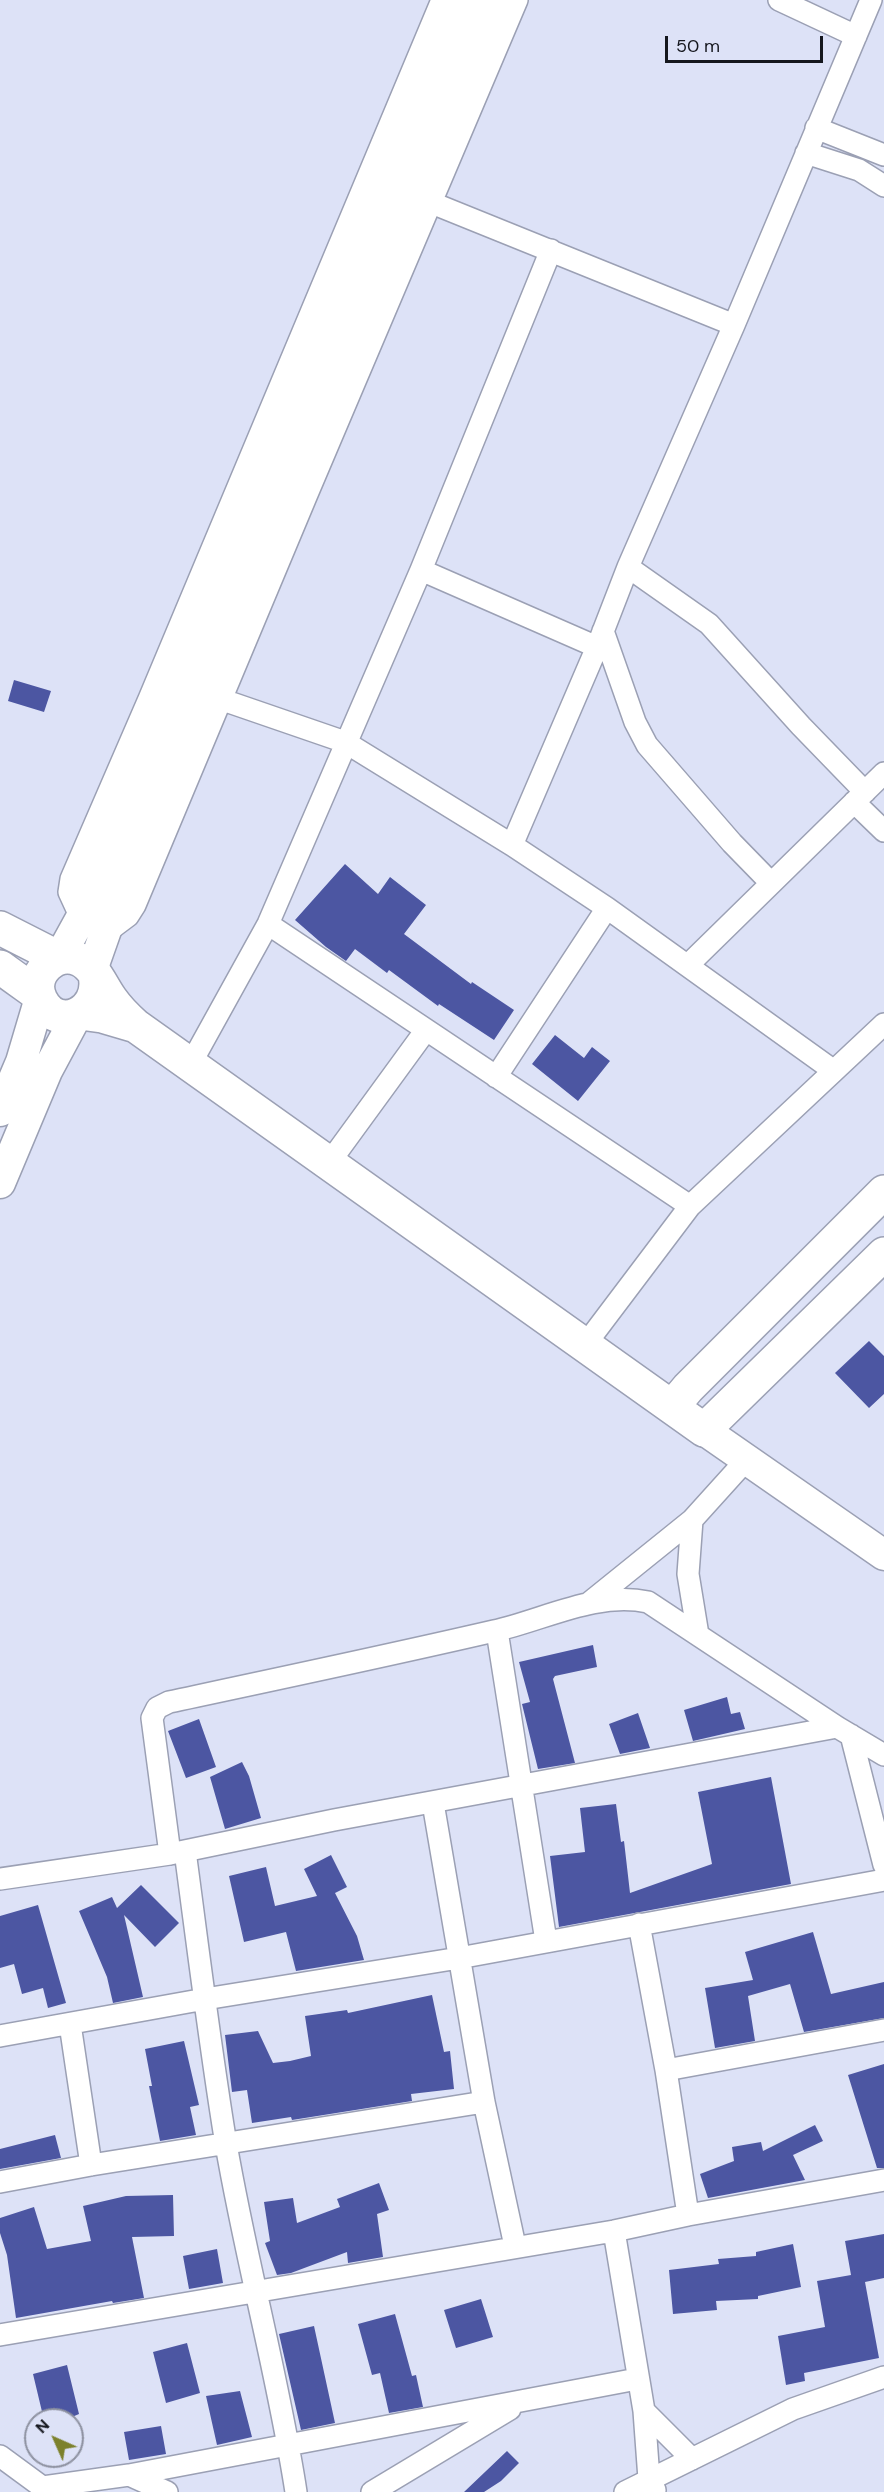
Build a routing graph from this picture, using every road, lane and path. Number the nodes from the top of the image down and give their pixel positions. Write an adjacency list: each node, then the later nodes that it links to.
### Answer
1 (442, 0): 27 (street)
2 (462, 0): 27 (main road)
3 (493, 0): 27 (main road)
4 (517, 0): 12 (street)
5 (779, 0): 7 (street)
6 (871, 0): 7 (street)
7 (856, 36): 8 (street)
8 (816, 128): 9 (street); 10 (street)
9 (806, 153): 11 (street); 14 (street)
10 (884, 155)
11 (884, 186)
12 (432, 203): 13 (street); 18 (street)
13 (551, 250): 14 (street); 16 (street)
14 (734, 325): 15 (street)
15 (628, 567): 17 (street); 21 (street)
16 (420, 570): 17 (street); 19 (street)
17 (600, 639): 23 (street); 24 (street)
18 (220, 699): 19 (street); 27 (street)
19 (345, 742): 23 (street); 26 (street)
20 (884, 773): 21 (street)
21 (860, 797): 22 (street); 24 (street)
22 (884, 831)
23 (512, 845): 25 (street)
24 (771, 883): 30 (street)
25 (607, 908): 30 (street); 40 (street)
26 (268, 924): 37 (street); 38 (street)
27 (92, 926): 29 (main road); 32 (main road)
28 (0, 928): 29 (main road)
29 (58, 958): 32 (main road); 33 (main road)
30 (688, 965): 39 (street)
31 (0, 967): 33 (main road)
32 (93, 973): 34 (main road); 36 (main road)
33 (39, 997): 34 (main road); 41 (main road)
34 (78, 1014): 36 (main road); 43 (main road)
35 (884, 1024): 39 (street)
36 (136, 1026): 38 (main road)
37 (426, 1030): 40 (street); 42 (street)
38 (190, 1065): 42 (main road)
39 (834, 1071): 45 (street)
40 (496, 1077): 45 (street)
41 (0, 1111)
42 (329, 1163): 47 (main road)
43 (0, 1183)
44 (884, 1192): 48 (main road)
45 (690, 1206): 47 (street)
46 (884, 1254): 49 (main road)
47 (585, 1345): 48 (main road)
48 (672, 1407): 49 (main road)
49 (705, 1430): 50 (main road)
50 (748, 1458): 51 (street); 52 (main road)
51 (692, 1520): 53 (street); 55 (street)
52 (884, 1555)
53 (587, 1605): 54 (street); 55 (street)
54 (497, 1631): 58 (street); 60 (street)
55 (698, 1635): 56 (street)
56 (844, 1731): 57 (street); 58 (street); 61 (street)
57 (884, 1755)
58 (522, 1787): 59 (street); 65 (street)
59 (433, 1803): 60 (street); 66 (street)
60 (177, 1852): 62 (street); 67 (street)
61 (884, 1865)
62 (0, 1879)
63 (884, 1880): 64 (street)
64 (639, 1924): 65 (street); 71 (street)
65 (546, 1941): 66 (street)
66 (459, 1958): 67 (street); 72 (street)
67 (205, 1999): 68 (street); 73 (street)
68 (70, 2024): 70 (street); 74 (street)
69 (884, 2030): 71 (street)
70 (0, 2036)
71 (666, 2070): 77 (street)
72 (484, 2102): 73 (street); 79 (street)
73 (226, 2143): 74 (street); 80 (street)
74 (91, 2165): 76 (street)
75 (884, 2180): 77 (street)
76 (0, 2182)
77 (688, 2215): 78 (street)
78 (614, 2231): 79 (street); 83 (street)
79 (514, 2246): 80 (street)
80 (255, 2292): 81 (street); 86 (street)
81 (0, 2334)
82 (884, 2377): 88 (street)
83 (637, 2379): 84 (street); 85 (street)
84 (522, 2402): 86 (street); 94 (street)
85 (644, 2411): 88 (street); 90 (street)
86 (289, 2445): 89 (street); 93 (street)
87 (0, 2456): 91 (street)
88 (692, 2459): 90 (street)
89 (129, 2475): 91 (street); 92 (street)
90 (653, 2486): 95 (street)
91 (46, 2489)
92 (167, 2492)
93 (296, 2492)
94 (372, 2492)
95 (625, 2492)

